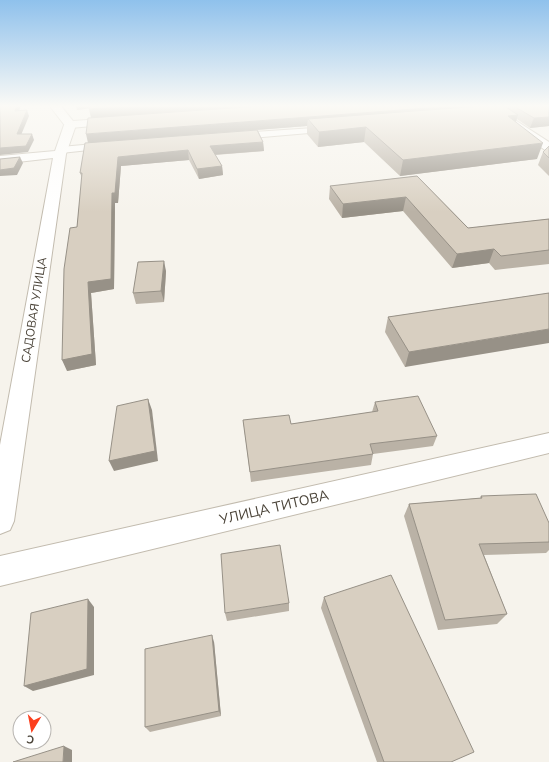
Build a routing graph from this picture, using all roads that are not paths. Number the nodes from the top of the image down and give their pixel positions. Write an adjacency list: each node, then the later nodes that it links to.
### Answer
1 (64, 141): 5 (street, САДОВАЯ УЛИЦА)
2 (539, 141): 4 (street)
3 (116, 146): 5 (lane)
4 (549, 147)
5 (60, 152): 6 (street); 8 (street, САДОВАЯ УЛИЦА)
6 (0, 160)
7 (549, 443): 9 (street, УЛИЦА ТИТОВА)
8 (0, 521)
9 (0, 571)

